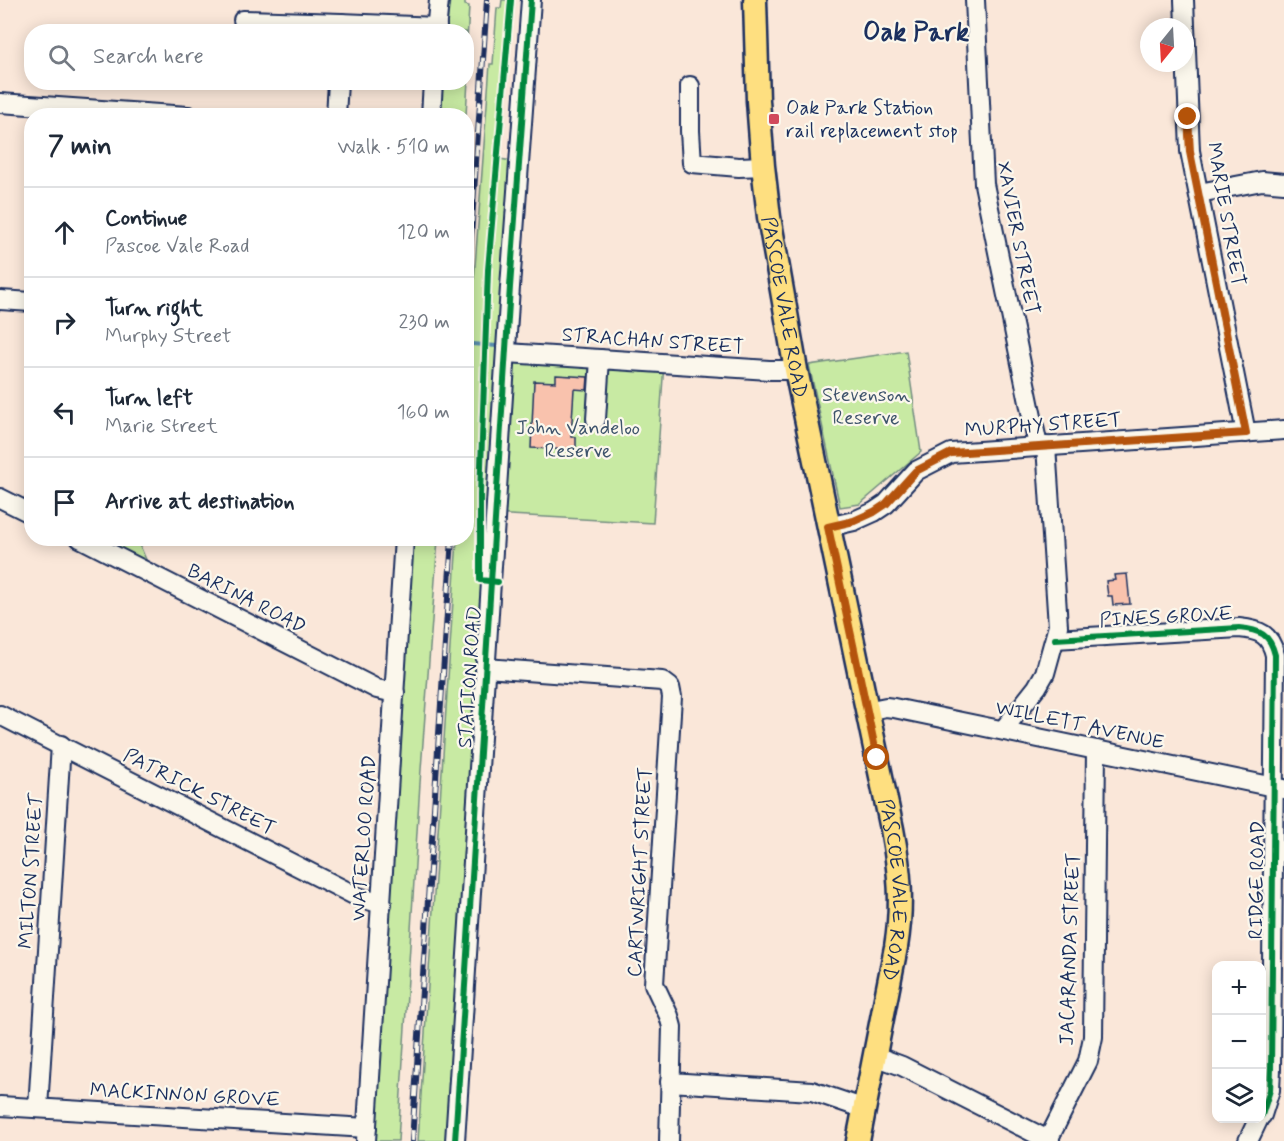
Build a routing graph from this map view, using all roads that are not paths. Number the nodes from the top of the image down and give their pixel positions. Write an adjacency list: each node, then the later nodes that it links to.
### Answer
1 (438, 0): 8 (street)
2 (531, 0): 21 (street, STATION ROAD)
3 (755, 0): 16 (main road, PASCOE VALE ROAD)
4 (975, 0): 27 (street, XAVIER STREET)
5 (1184, 0): 18 (street, MARIE STREET)
6 (243, 20): 7 (street)
7 (299, 24)
8 (436, 24)
9 (690, 86): 16 (street)
10 (338, 90): 14 (street)
11 (433, 90): 15 (street)
12 (0, 103): 13 (street)
13 (72, 108)
14 (336, 108)
15 (431, 108)
16 (763, 166): 23 (main road, PASCOE VALE ROAD)
17 (1284, 183): 18 (street)
18 (1198, 194): 26 (street, MARIE STREET)
19 (0, 300): 20 (street)
20 (24, 302)
21 (507, 353): 22 (street, STRACHAN STREET); 34 (street, STATION ROAD)
22 (600, 359): 23 (street, STRACHAN STREET); 24 (street)
23 (796, 370): 30 (main road, PASCOE VALE ROAD)
24 (596, 419)
25 (1284, 430): 26 (street, MURPHY STREET)
26 (1246, 433): 27 (street, MURPHY STREET)
27 (1042, 446): 30 (street, MURPHY STREET); 33 (street, XAVIER STREET)
28 (0, 498): 29 (street)
29 (24, 510)
30 (828, 527): 36 (main road, PASCOE VALE ROAD)
31 (96, 546): 35 (street, BARINA ROAD)
32 (404, 546): 35 (street, WATERLOO ROAD)
33 (1055, 639): 38 (street, XAVIER STREET); 41 (street, PINES GROVE)
34 (485, 668): 44 (street, CARTWRIGHT STREET); 51 (street, STATION ROAD)
35 (395, 693): 42 (street, WATERLOO ROAD)
36 (866, 711): 38 (street, WILLETT AVENUE); 43 (main road, PASCOE VALE ROAD)
37 (0, 715): 39 (street, PATRICK STREET)
38 (1003, 730): 40 (street, WILLETT AVENUE)
39 (61, 745): 42 (street, PATRICK STREET); 47 (street, MILTON STREET)
40 (1096, 750): 41 (street, WILLETT AVENUE); 54 (street, JACARANDA STREET)
41 (1279, 788): 45 (street, RIDGE ROAD)
42 (381, 904): 50 (street, WATERLOO ROAD)
43 (875, 1056): 48 (main road, PASCOE VALE ROAD); 54 (street)
44 (670, 1082): 48 (street); 52 (street)
45 (1266, 1102)
46 (0, 1106): 47 (street, MACKINNON GROVE)
47 (38, 1108): 50 (street, MACKINNON GROVE)
48 (865, 1109): 53 (main road, PASCOE VALE ROAD)
49 (1258, 1123): 55 (street, RIDGE ROAD)
50 (367, 1134)
51 (455, 1141)
52 (669, 1141)
53 (858, 1141)
54 (1049, 1141)
55 (1248, 1141)

